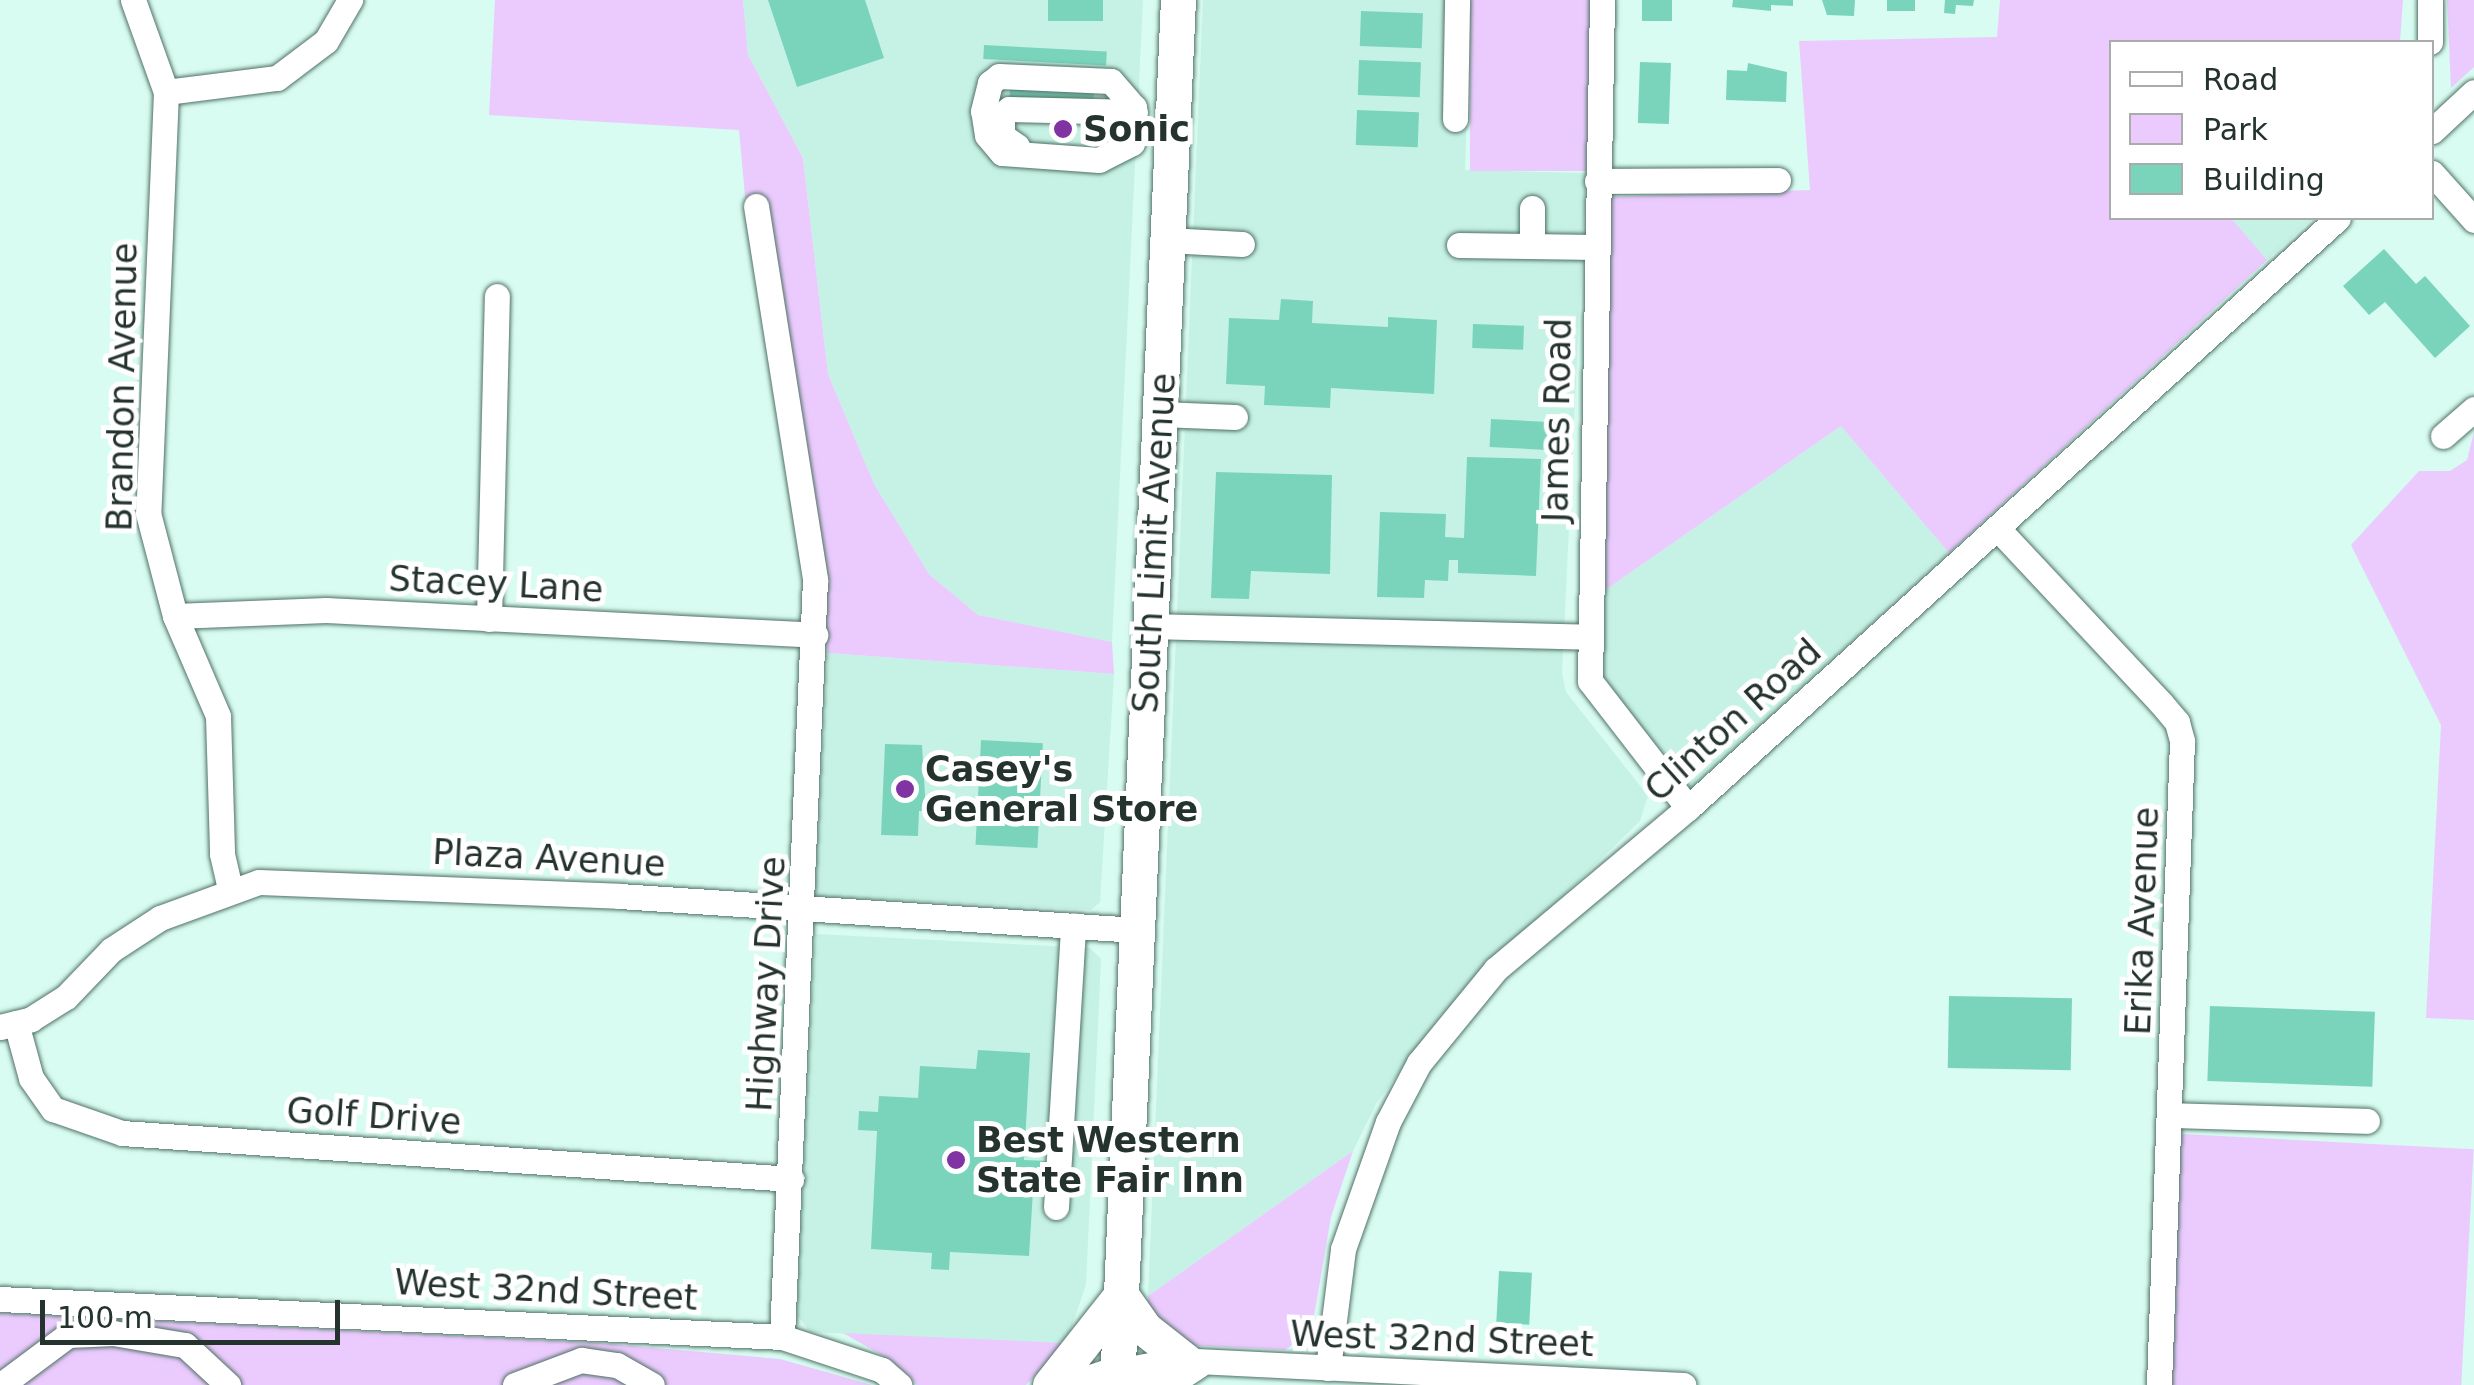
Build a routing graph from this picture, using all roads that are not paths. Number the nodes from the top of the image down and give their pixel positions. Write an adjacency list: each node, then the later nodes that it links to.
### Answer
1 (133, 0): 8 (street, Brandon Avenue)
2 (350, 0): 8 (street)
3 (1178, 0): 12 (highway, South Limit Avenue)
4 (1457, 0): 11 (street)
5 (1602, 0): 16 (street, James Road)
6 (2430, 0): 7 (street)
7 (2430, 40)
8 (166, 92): 32 (street, Brandon Avenue)
9 (2474, 92): 13 (street)
10 (1135, 115): 10 (street); 12 (street)
11 (1454, 118)
12 (1173, 120): 21 (highway, South Limit Avenue)
13 (2434, 129)
14 (2434, 174): 20 (street)
15 (1778, 180): 16 (street)
16 (1597, 181): 25 (street, James Road)
17 (756, 206): 35 (street, Highway Drive)
18 (1532, 208): 24 (street)
19 (2336, 220): 31 (street, Clinton Road)
20 (2474, 220)
21 (1168, 240): 22 (street); 28 (highway, South Limit Avenue)
22 (1242, 244)
23 (1459, 245): 24 (street)
24 (1532, 246): 25 (street)
25 (1596, 247): 36 (street, James Road)
26 (498, 296): 33 (street)
27 (2474, 410): 30 (street)
28 (1160, 414): 29 (street); 34 (highway, South Limit Avenue)
29 (1235, 417)
30 (2444, 436)
31 (1999, 530): 37 (street, Clinton Road); 43 (street, Erika Avenue)
32 (174, 616): 33 (street, Stacey Lane); 38 (street, Brandon Avenue)
33 (489, 619): 35 (street, Stacey Lane)
34 (1150, 626): 36 (street); 41 (highway, South Limit Avenue)
35 (814, 635): 39 (street, Highway Drive)
36 (1588, 638): 37 (street, James Road)
37 (1688, 808): 50 (street, Clinton Road)
38 (230, 888): 39 (street, Plaza Avenue); 42 (street, Plaza Avenue)
39 (806, 908): 40 (street, Plaza Avenue); 45 (street, Highway Drive)
40 (1073, 926): 41 (street, Plaza Avenue); 46 (street)
41 (1137, 930): 47 (highway, South Limit Avenue)
42 (8, 1025): 45 (street, Golf Drive)
43 (2170, 1115): 44 (street); 61 (street, Erika Avenue)
44 (2367, 1121)
45 (791, 1179): 49 (street, Highway Drive)
46 (1056, 1206)
47 (1121, 1295): 51 (highway, South Limit Avenue); 51 (highway); 58 (highway)
48 (0, 1299): 49 (street, West 32nd Street)
49 (782, 1336): 57 (street, West 32nd Street)
50 (1328, 1368): 51 (street, West 32nd Street); 52 (street, West 32nd Street)
51 (1158, 1376): 59 (main road)
52 (1624, 1383): 60 (street, West 32nd Street)
53 (1, 1385): 54 (street)
54 (228, 1385)
55 (514, 1385): 56 (street)
56 (652, 1385)
57 (898, 1385)
58 (1050, 1385)
59 (1076, 1385)
60 (1683, 1385)
61 (2159, 1385)

